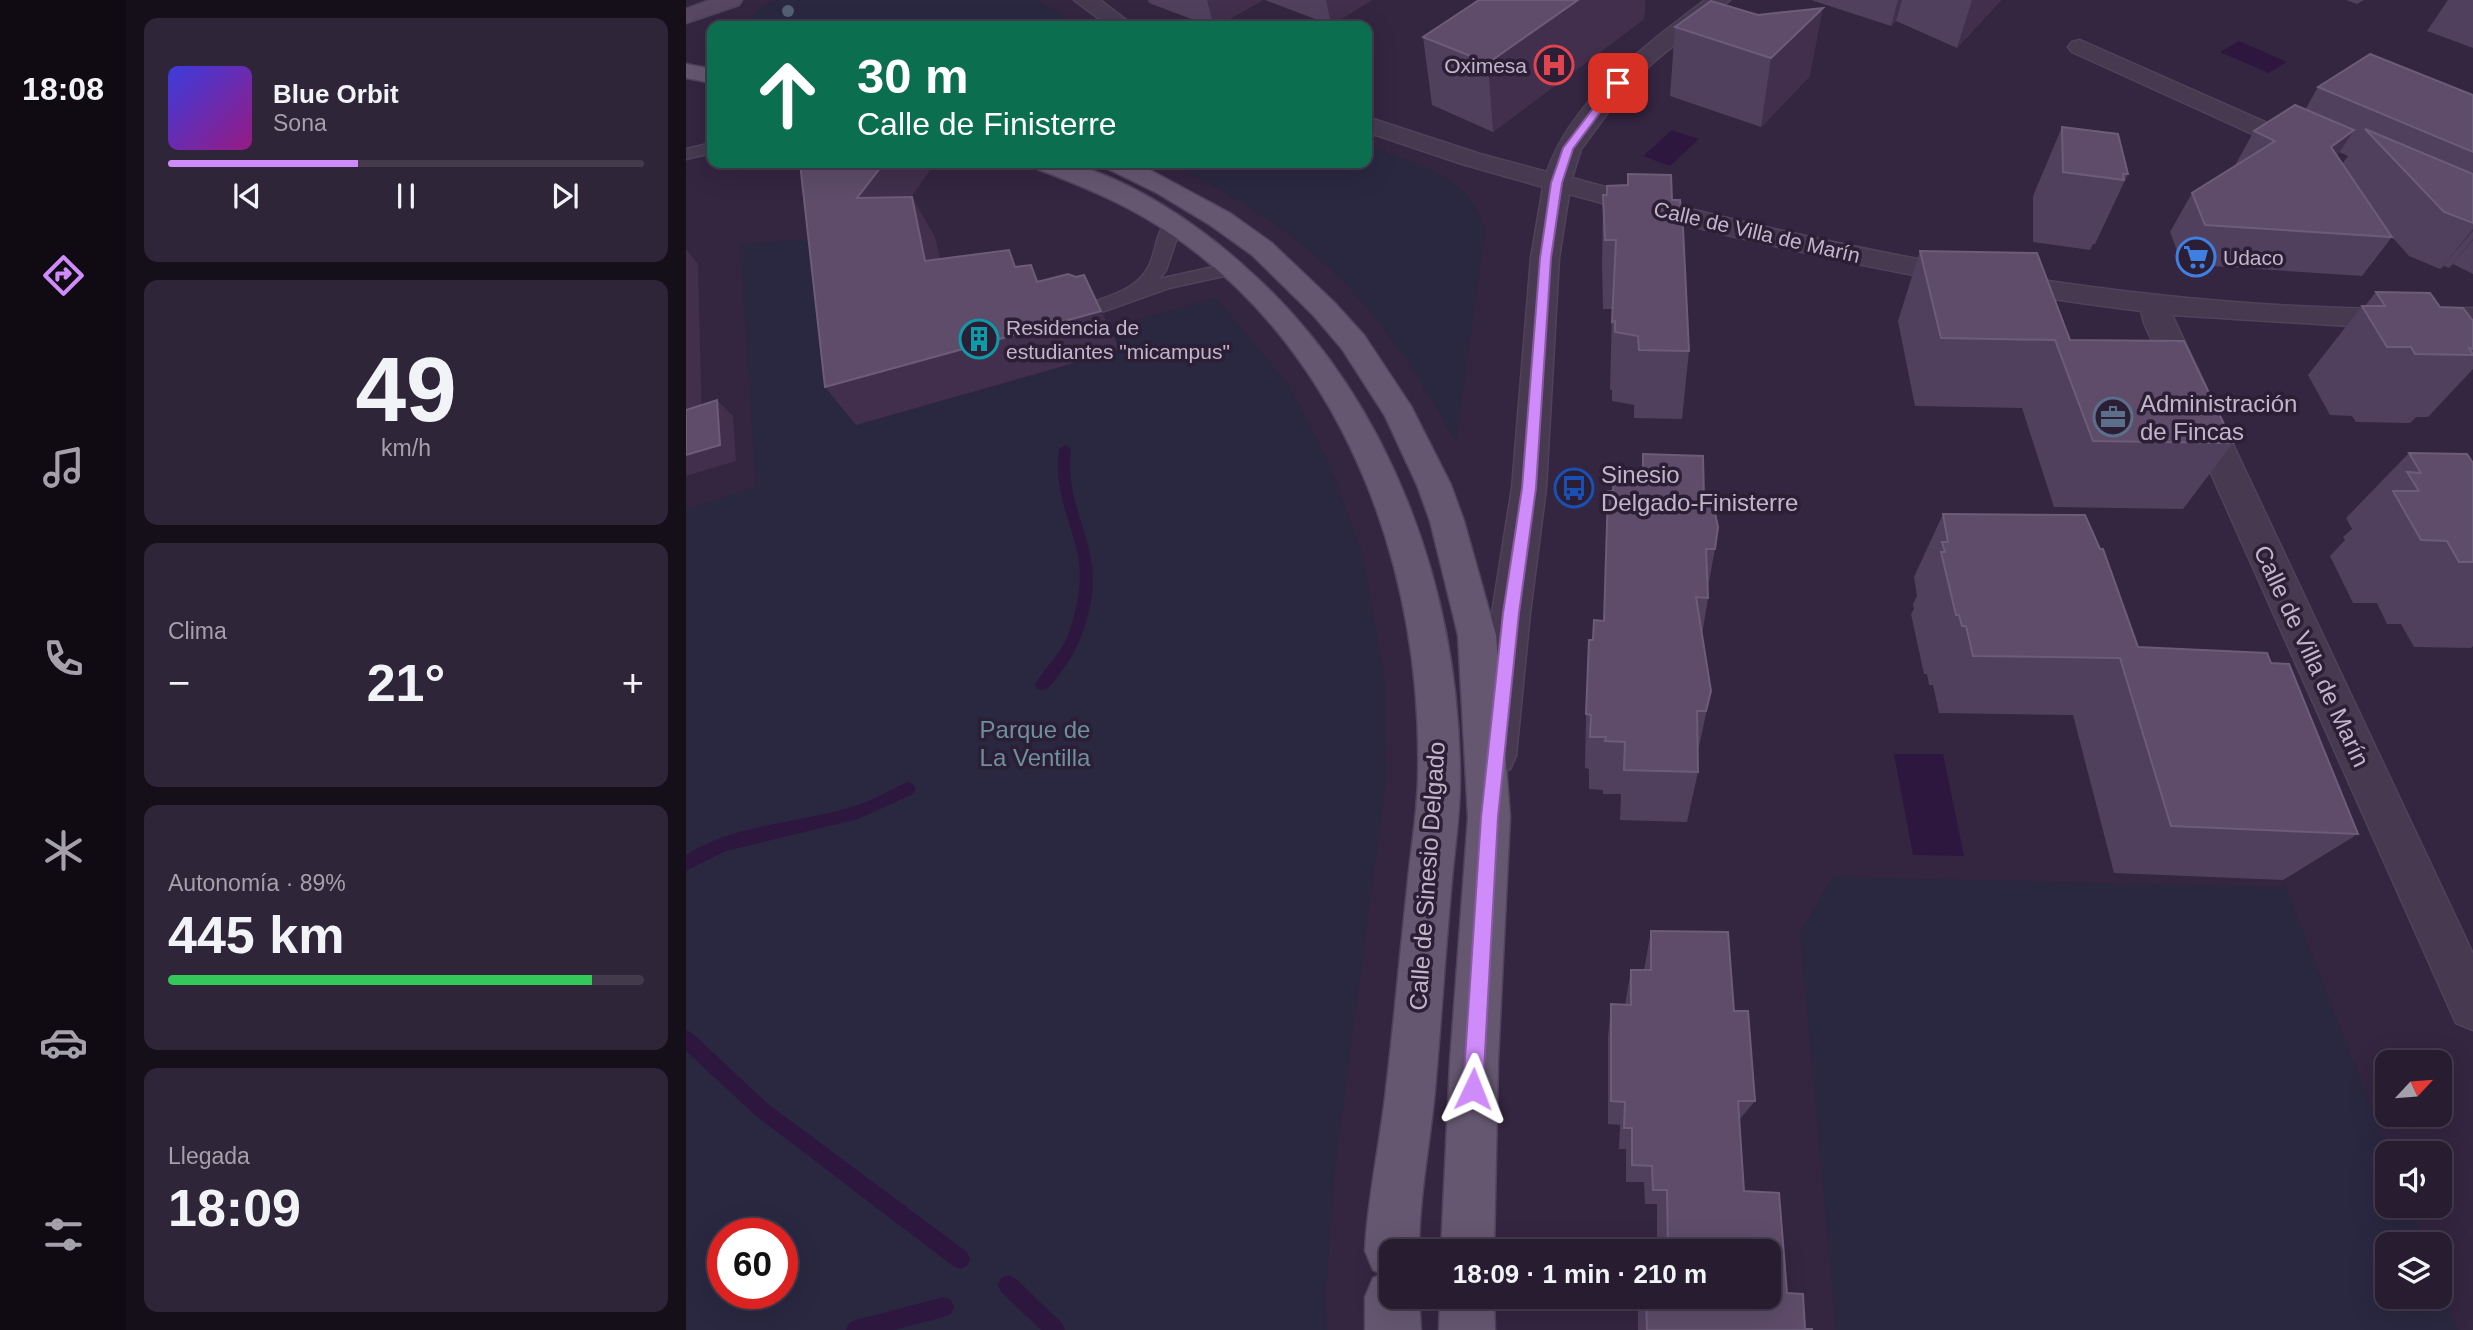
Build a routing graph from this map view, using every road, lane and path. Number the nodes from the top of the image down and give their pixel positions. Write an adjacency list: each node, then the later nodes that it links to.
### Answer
1 (731, 0): 4 (main road)
2 (1085, 0): 5 (street)
3 (1719, 0): 17 (street)
4 (686, 16)
5 (1116, 21)
6 (2080, 47): 14 (street)
7 (686, 71): 8 (main road)
8 (707, 75)
9 (686, 93): 10 (main road)
10 (707, 96)
11 (1372, 126): 17 (street, Calle de Villa de Marín)
12 (707, 149): 13 (lane)
13 (686, 154)
14 (2333, 161)
15 (1059, 168): 18 (main road, Calle de Sinesio Delgado)
16 (1127, 168): 24 (main road, Calle de Sinesio Delgado)
17 (1557, 183): 21 (street, Calle de Villa de Marín); 24 (street)
18 (1173, 223): 19 (main road, Calle de Sinesio Delgado); 20 (lane)
19 (1231, 269): 20 (lane); 26 (main road, Calle de Sinesio Delgado)
20 (1137, 291): 22 (lane)
21 (2155, 306): 23 (street, Calle de Villa de Marín); 25 (street, Calle de Villa de Marín)
22 (1096, 308)
23 (2473, 317)
24 (1489, 817): 27 (main road, Calle de Sinesio Delgado)
25 (2473, 1006)
26 (1393, 1239)
27 (1468, 1239)
28 (1392, 1309): 30 (main road)
29 (1467, 1309): 31 (main road)
30 (1392, 1330)
31 (1467, 1330)

